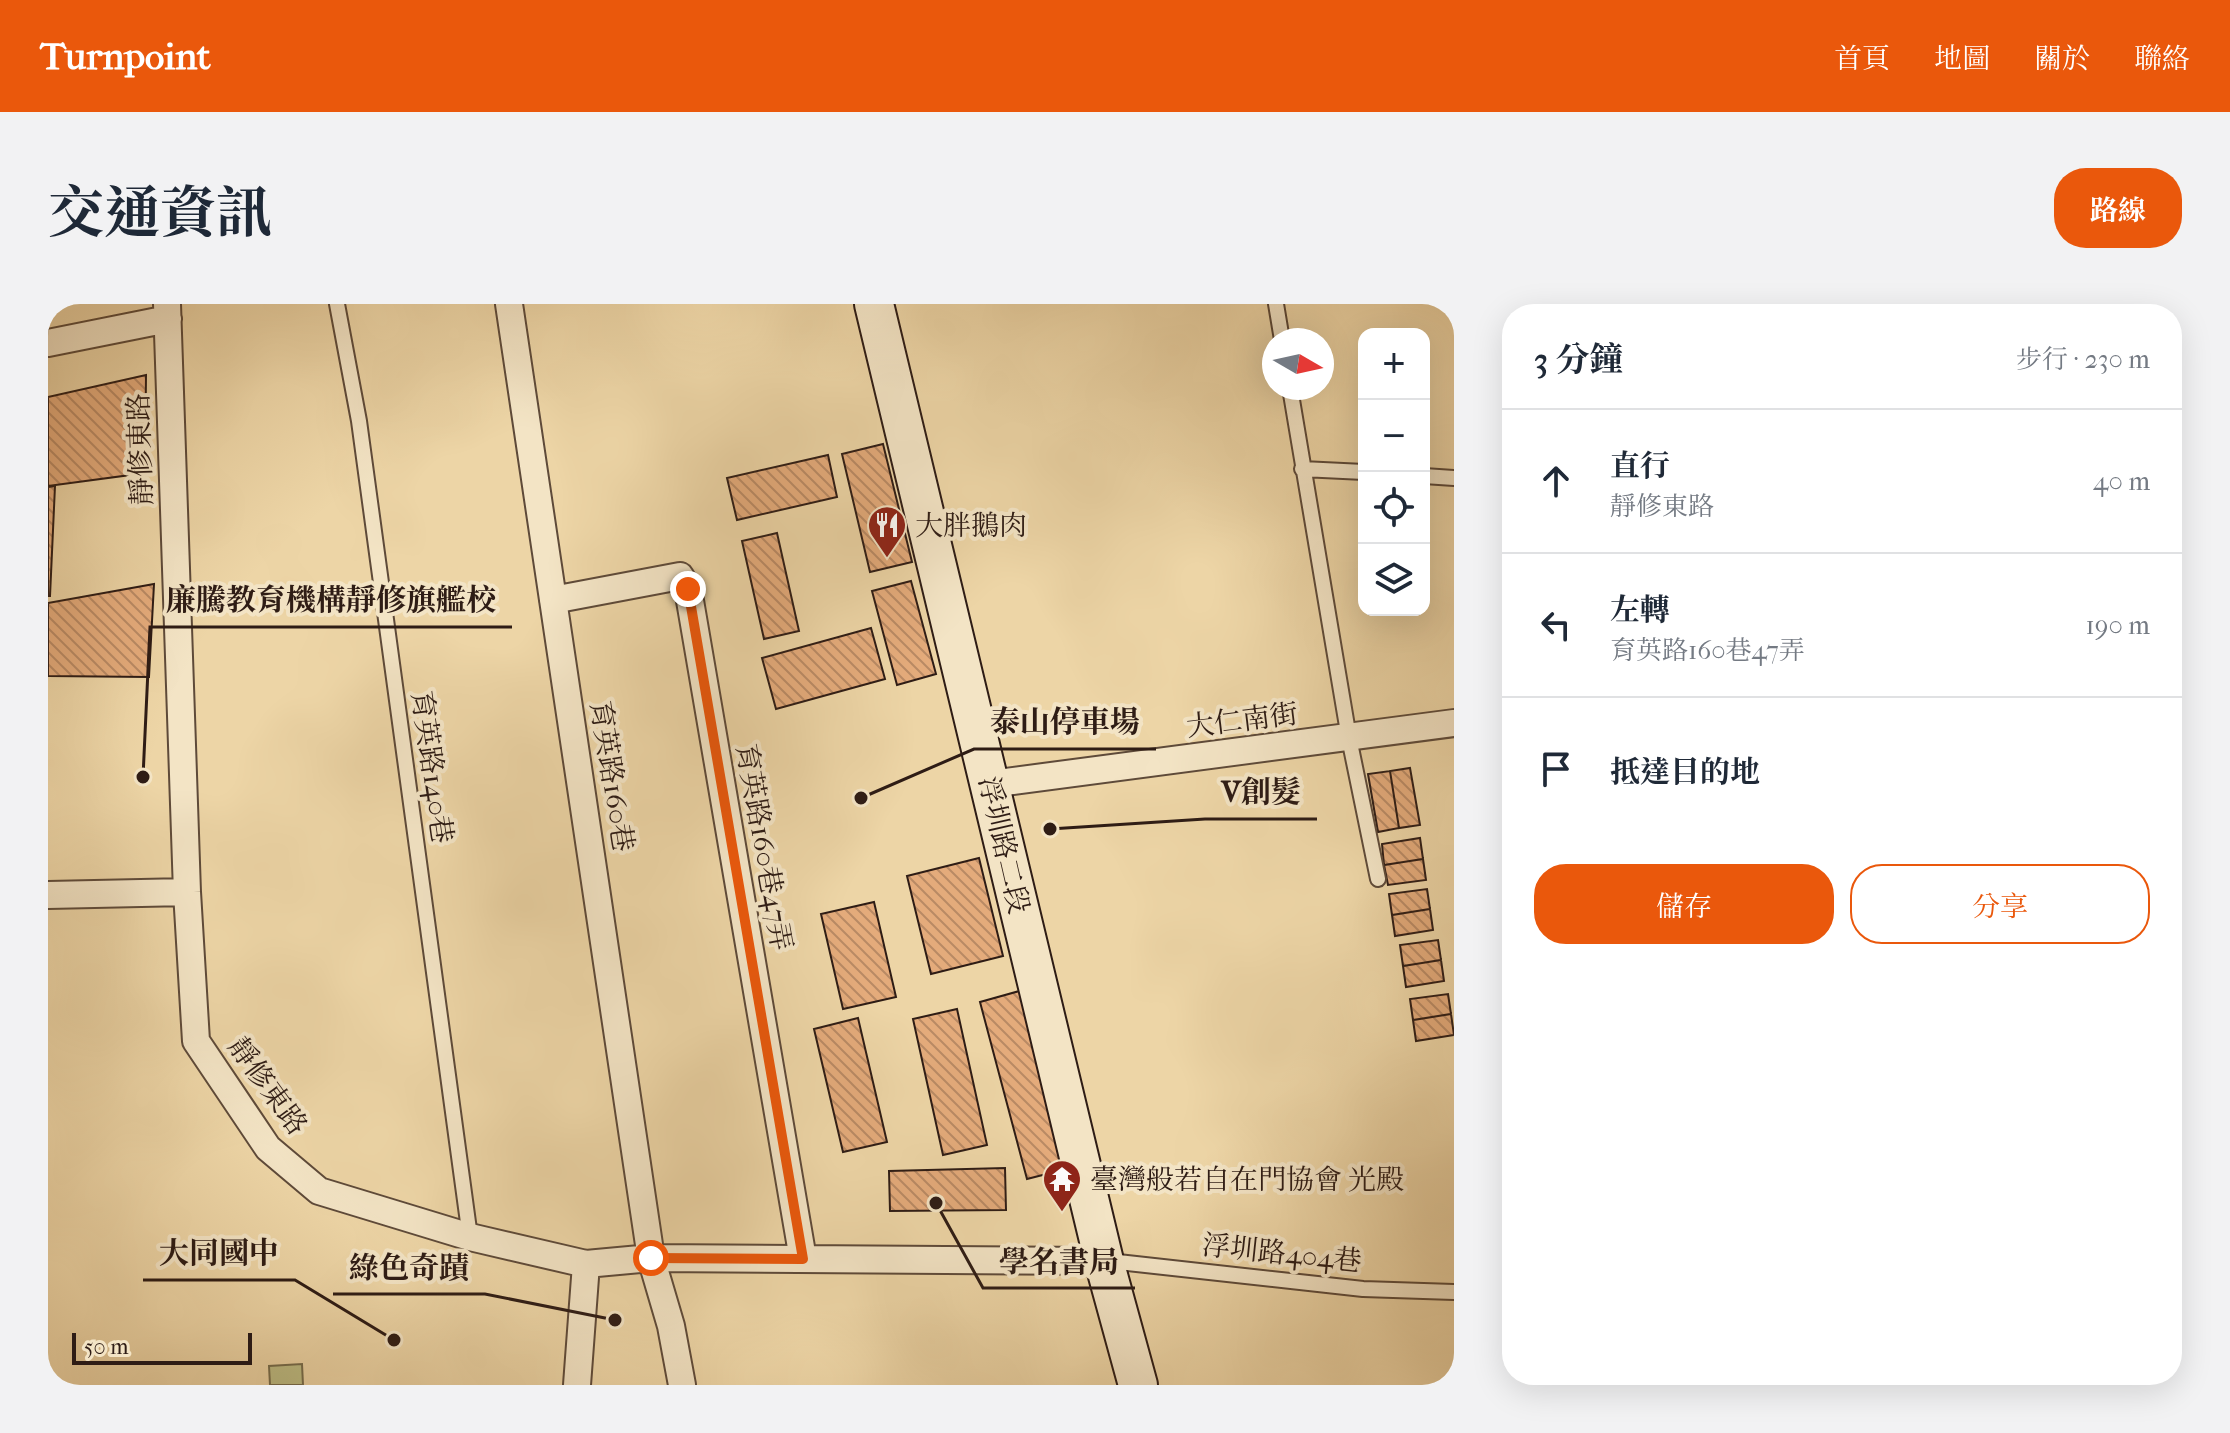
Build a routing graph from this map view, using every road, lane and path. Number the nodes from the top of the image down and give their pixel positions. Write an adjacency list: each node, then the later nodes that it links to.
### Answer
1 (337, 304): 20 (lane, 育英路140巷)
2 (509, 304): 13 (street, 育英路160巷)
3 (874, 304): 16 (street, 浮圳路二段)
4 (1276, 304): 6 (lane)
5 (168, 312): 7 (street); 18 (street, 靜修東路)
6 (1280, 328)
7 (48, 343)
8 (1292, 400): 9 (lane)
9 (1302, 469): 10 (lane); 15 (lane)
10 (1358, 472)
11 (1430, 476): 12 (lane)
12 (1454, 478)
13 (553, 600): 21 (street, 育英路160巷); 22 (street, 育英路160巷47弄)
14 (1454, 723): 15 (street, 大仁南街)
15 (1349, 738): 16 (street, 大仁南街); 17 (lane)
16 (990, 784): 23 (street, 浮圳路二段)
17 (1378, 879)
18 (187, 892): 19 (street); 20 (street, 靜修東路)
19 (48, 895)
20 (470, 1237): 24 (street, 靜修東路)
21 (651, 1258): 22 (street, 靜修東路); 24 (street, 靜修東路); 27 (street, 育英路160巷)
22 (803, 1259): 23 (street, 靜修東路)
23 (1104, 1261): 25 (lane, 浮圳路404巷); 28 (street, 浮圳路二段)
24 (586, 1264): 26 (street)
25 (1454, 1292)
26 (577, 1385)
27 (682, 1385)
28 (1138, 1385)

